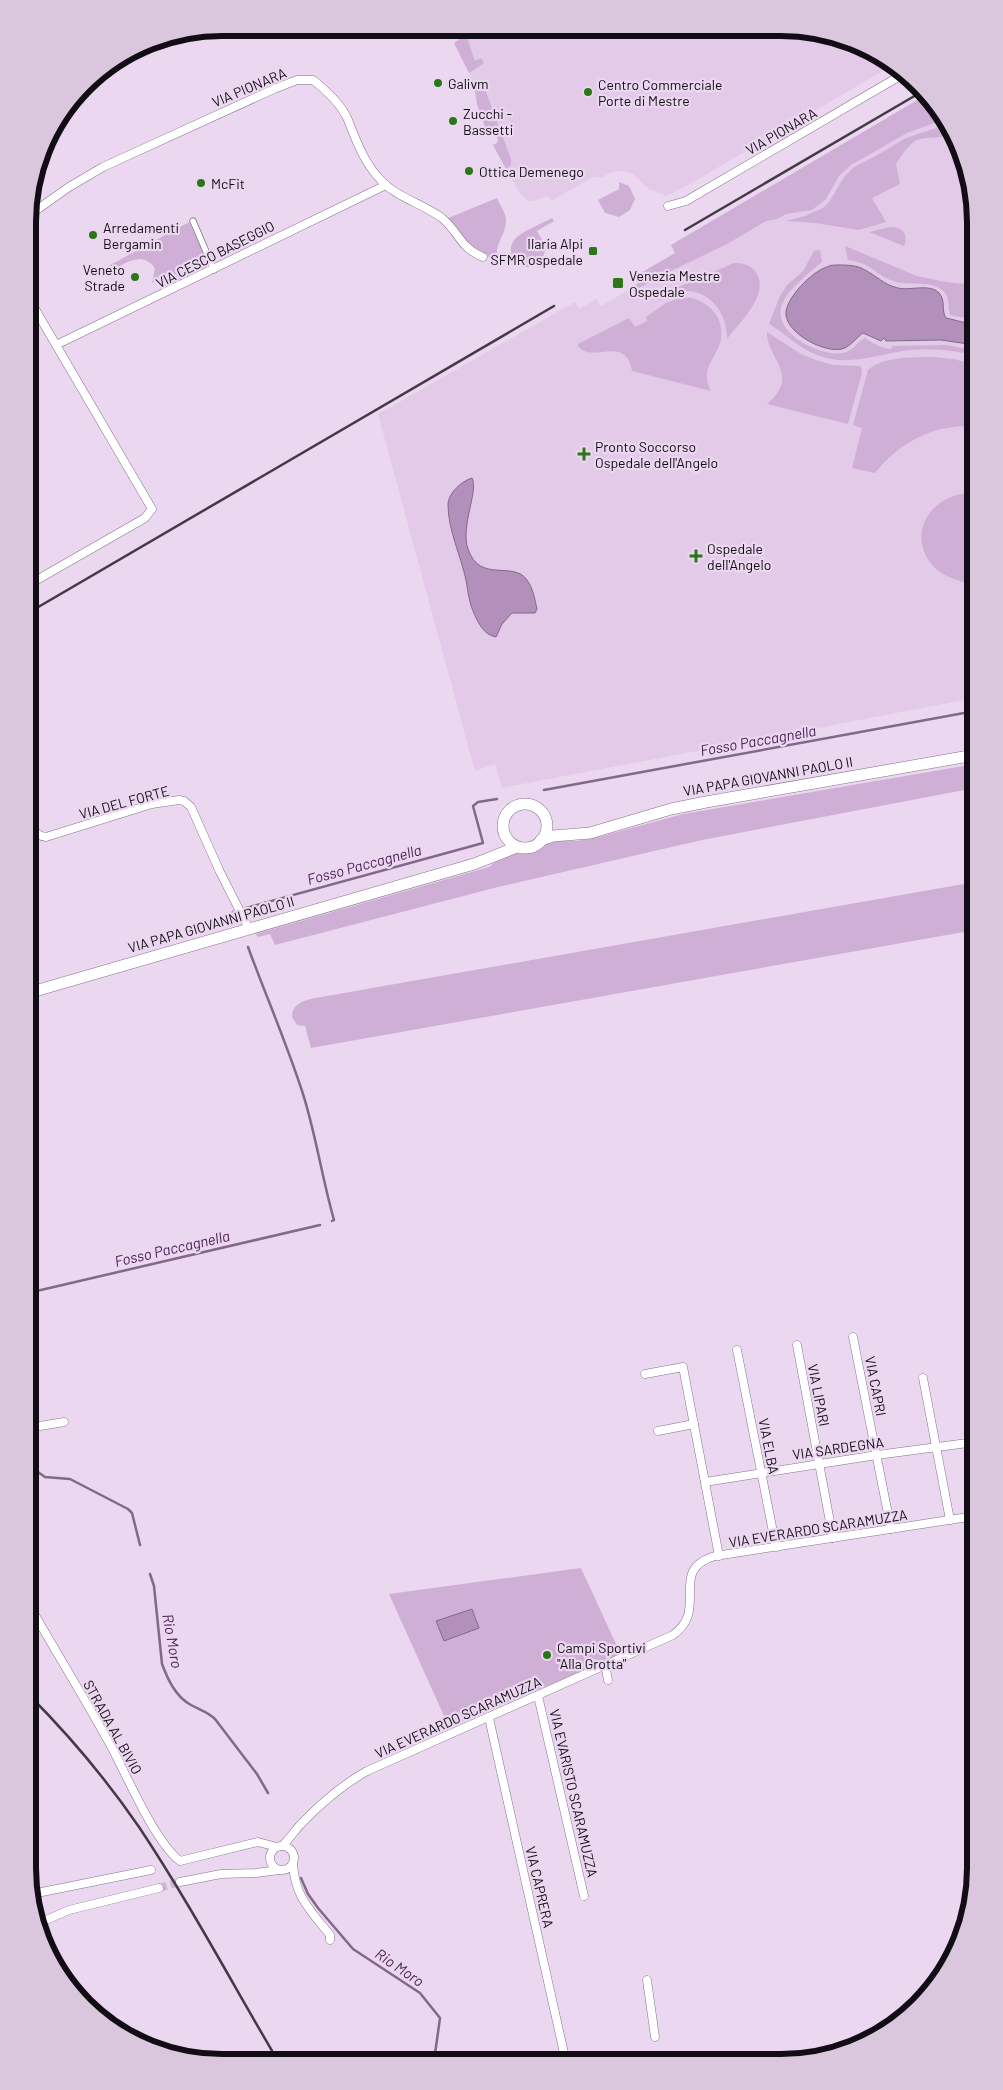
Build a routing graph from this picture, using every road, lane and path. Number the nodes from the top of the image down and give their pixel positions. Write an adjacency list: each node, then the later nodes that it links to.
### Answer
1 (897, 78): 3 (street, VIA PIONARA)
2 (386, 185): 4 (street, VIA PIONARA); 6 (street, VIA PIONARA); 7 (street, VIA CESCO BASEGGIO)
3 (668, 206)
4 (37, 210)
5 (193, 221): 7 (street)
6 (483, 257)
7 (214, 270): 9 (street, VIA CESCO BASEGGIO)
8 (36, 311): 9 (street)
9 (56, 345): 10 (street)
10 (36, 580)
11 (967, 756): 15 (main road, VIA PAPA GIOVANNI PAOLO II)
12 (546, 819): 13 (main road); 15 (main road); 16 (main road)
13 (503, 832): 17 (main road); 18 (main road, VIA PAPA GIOVANNI PAOLO II)
14 (36, 833): 19 (street, VIA DEL FORTE)
15 (568, 835): 16 (main road, VIA PAPA GIOVANNI PAOLO II)
16 (541, 840): 17 (main road)
17 (517, 847): 18 (main road, VIA PAPA GIOVANNI PAOLO II)
18 (482, 862): 19 (main road, VIA PAPA GIOVANNI PAOLO II)
19 (249, 929): 20 (main road, VIA PAPA GIOVANNI PAOLO II)
20 (36, 989)
21 (853, 1337): 32 (street, VIA CAPRI)
22 (797, 1345): 33 (street, VIA LIPARI)
23 (737, 1350): 34 (street, VIA ELBA)
24 (646, 1374): 27 (street)
25 (923, 1378): 31 (street)
26 (64, 1422): 28 (street)
27 (694, 1424): 29 (street); 35 (street)
28 (36, 1427)
29 (658, 1431)
30 (967, 1443): 31 (street, VIA SARDEGNA)
31 (936, 1447): 32 (street, VIA SARDEGNA); 37 (street)
32 (877, 1454): 33 (street, VIA SARDEGNA); 38 (street, VIA CAPRI)
33 (819, 1463): 34 (street, VIA SARDEGNA); 39 (street, VIA LIPARI)
34 (761, 1472): 35 (street, VIA SARDEGNA); 40 (street, VIA ELBA)
35 (705, 1482): 41 (street)
36 (967, 1517): 37 (street, VIA EVERARDO SCARAMUZZA)
37 (950, 1520): 38 (street, VIA EVERARDO SCARAMUZZA)
38 (891, 1529): 39 (street, VIA EVERARDO SCARAMUZZA)
39 (833, 1538): 40 (street, VIA EVERARDO SCARAMUZZA)
40 (776, 1547): 41 (street, VIA EVERARDO SCARAMUZZA)
41 (718, 1556): 43 (street, VIA EVERARDO SCARAMUZZA)
42 (36, 1617): 49 (street, STRADA AL BIVIO)
43 (605, 1666): 44 (street); 45 (street, VIA EVERARDO SCARAMUZZA)
44 (608, 1680)
45 (538, 1696): 46 (street, VIA EVERARDO SCARAMUZZA); 58 (street, VIA EVARISTO SCARAMUZZA)
46 (488, 1718): 47 (street, VIA EVERARDO SCARAMUZZA); 63 (street, VIA CAPRERA)
47 (294, 1834): 48 (street); 49 (street)
48 (292, 1850): 49 (street); 50 (street)
49 (275, 1852): 52 (street); 53 (street)
50 (293, 1864): 52 (street); 54 (street)
51 (151, 1870): 57 (street)
52 (282, 1870): 53 (street); 54 (street)
53 (262, 1872): 55 (street)
54 (294, 1879): 60 (street)
55 (180, 1882)
56 (159, 1888): 59 (street)
57 (38, 1893)
58 (584, 1896)
59 (44, 1921)
60 (330, 1940)
61 (647, 1980): 62 (street)
62 (655, 2037)
63 (564, 2054)

